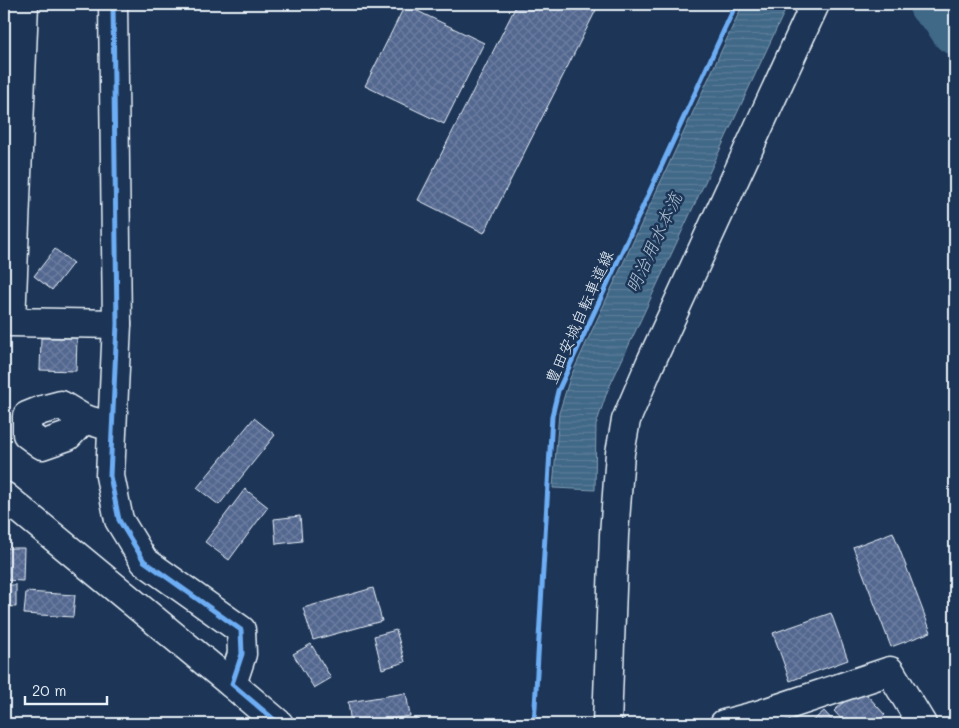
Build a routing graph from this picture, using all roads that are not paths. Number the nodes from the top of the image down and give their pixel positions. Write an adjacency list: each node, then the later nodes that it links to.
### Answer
1 (24, 4): 4 (street)
2 (113, 4): 4 (street)
3 (815, 4): 11 (street)
4 (117, 324): 6 (street)
5 (84, 419): 6 (street)
6 (112, 427): 8 (street)
7 (4, 496): 8 (street)
8 (232, 684): 10 (street)
9 (764, 720): 12 (street); 13 (street)
10 (279, 724)
11 (607, 724)
12 (724, 724)
13 (922, 724)

